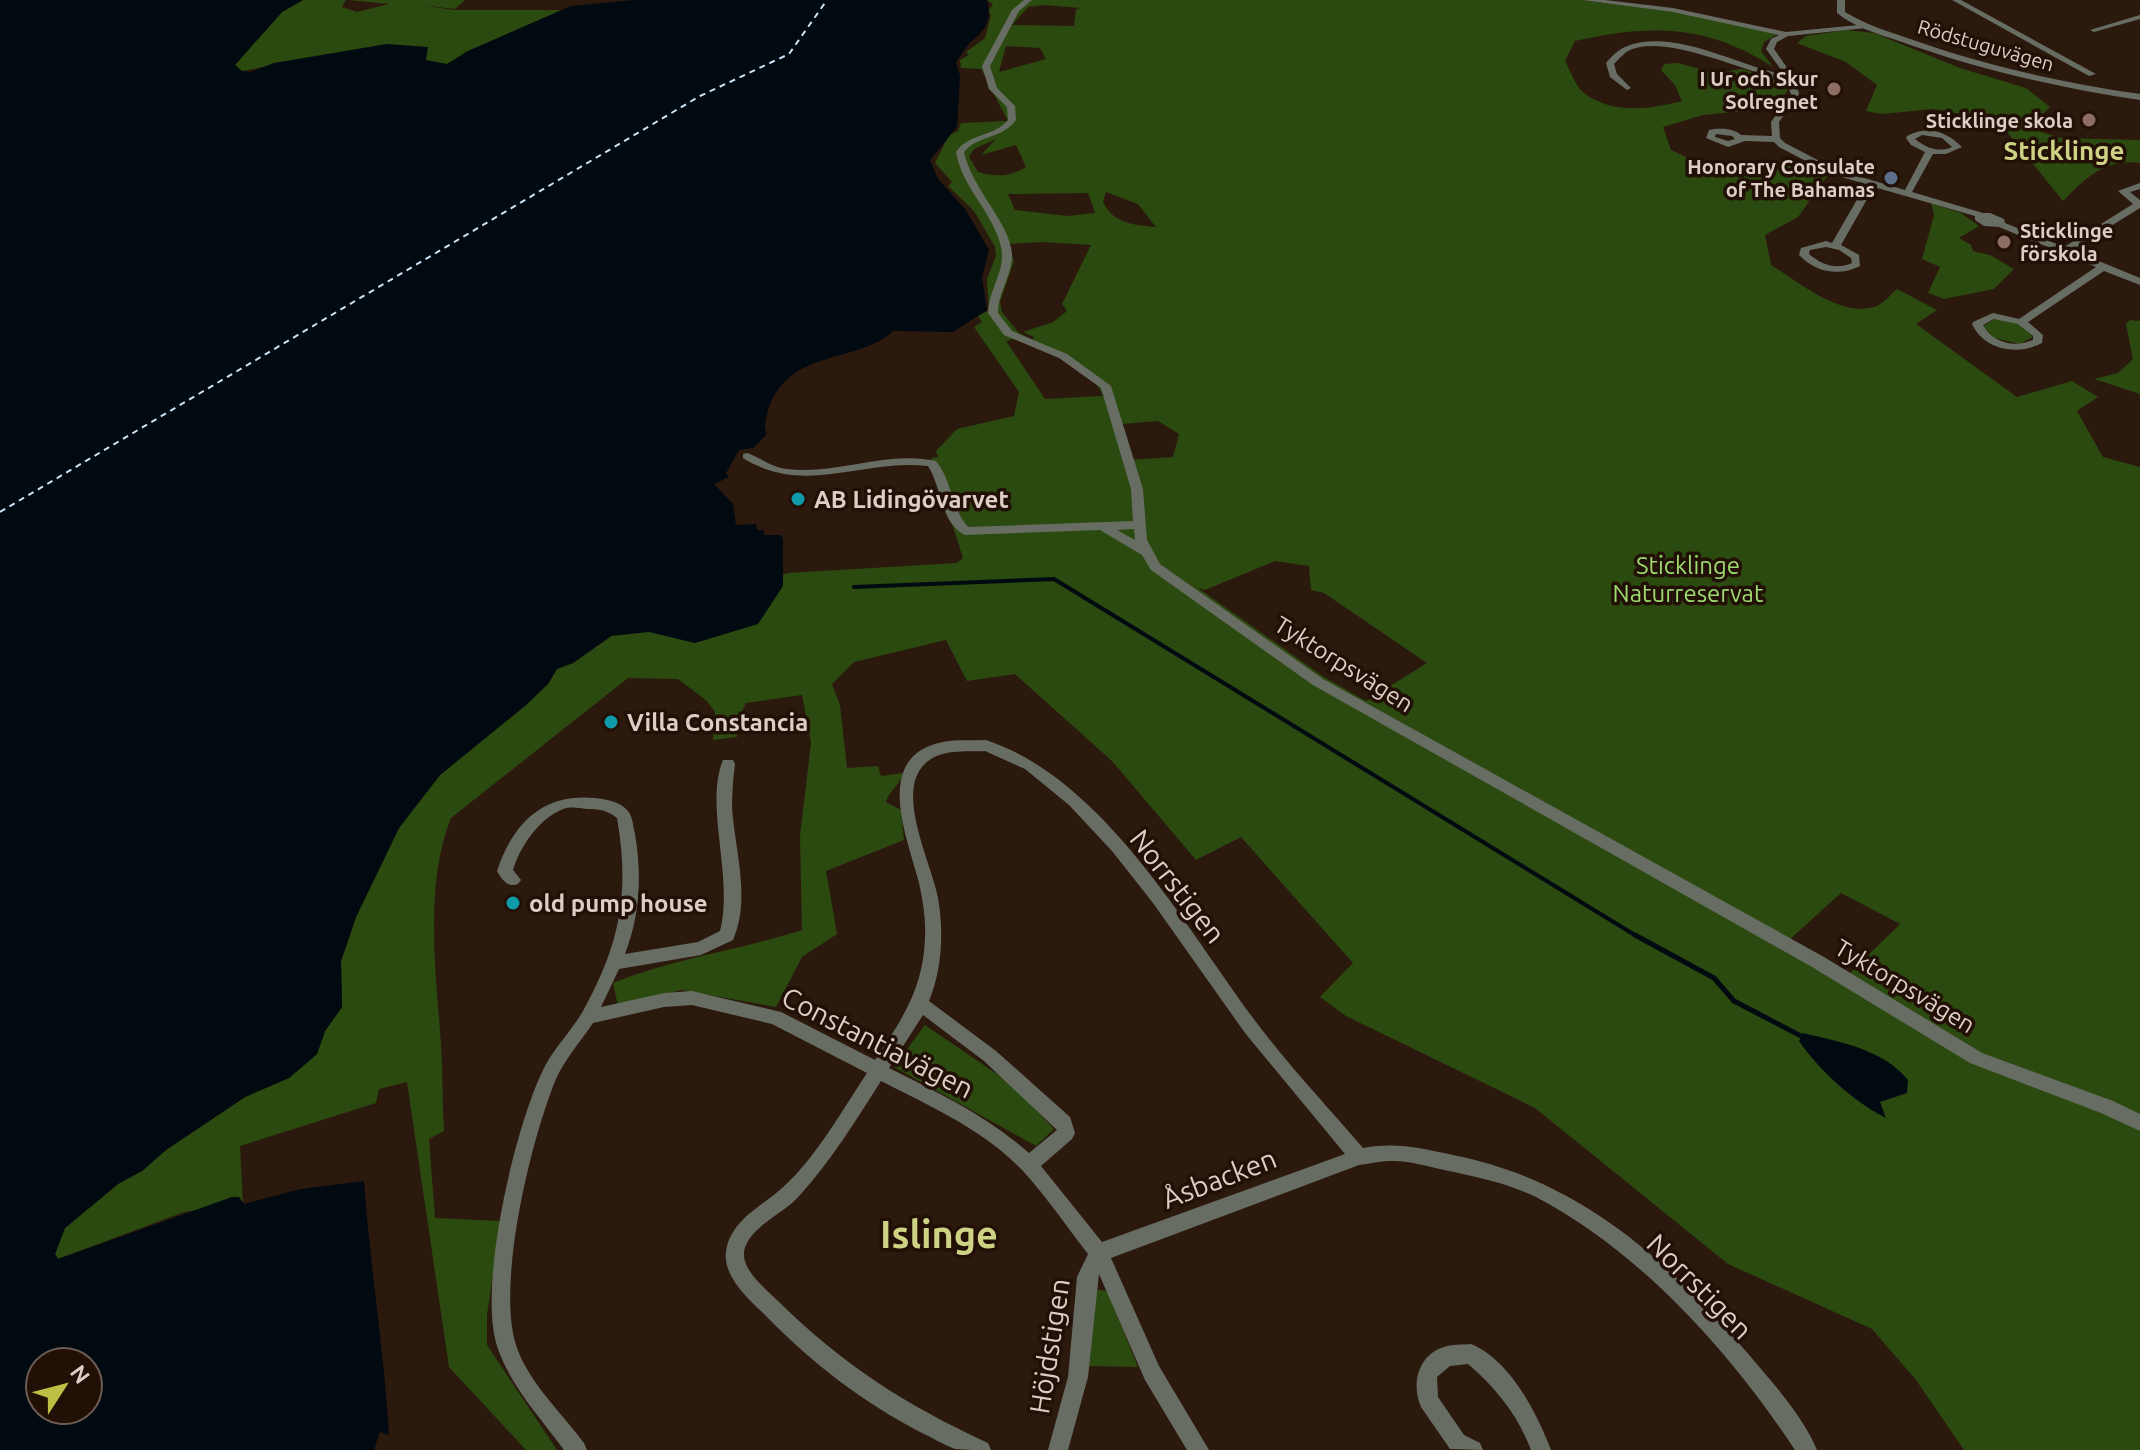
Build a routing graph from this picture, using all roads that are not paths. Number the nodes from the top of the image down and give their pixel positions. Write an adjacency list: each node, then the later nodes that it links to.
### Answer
1 (1028, 0): 26 (street)
2 (1586, 0): 8 (street)
3 (1841, 0): 6 (street, Rödstuguvägen)
4 (1956, 0): 9 (street)
5 (2140, 17): 7 (street)
6 (1866, 26): 8 (street); 12 (street, Rödstuguvägen)
7 (2094, 30)
8 (1786, 34): 10 (street)
9 (2092, 74)
10 (1791, 79): 11 (street); 14 (street)
11 (1627, 88)
12 (2140, 97)
13 (1741, 138): 14 (street)
14 (1776, 139): 16 (street)
15 (1930, 151): 15 (street); 18 (street)
16 (1871, 184): 18 (street); 20 (street)
17 (2140, 186): 19 (street)
18 (1908, 192): 21 (street)
19 (2139, 205): 21 (street)
20 (1835, 246): 20 (street)
21 (2064, 251): 22 (street)
22 (2103, 267): 23 (street); 24 (street)
23 (2140, 282)
24 (2021, 322): 24 (street)
25 (747, 456): 27 (street)
26 (1140, 525): 27 (street); 28 (street)
27 (1101, 526): 28 (street, Tyktorpsvägen)
28 (1144, 551): 35 (street, Tyktorpsvägen)
29 (728, 764): 31 (street)
30 (513, 880): 31 (street)
31 (615, 963): 33 (street)
32 (920, 1004): 34 (street, Norrstigen); 36 (street, Norrstigen); 37 (street, Constantiavägen)
33 (588, 1017): 34 (street, Constantiavägen); 39 (street)
34 (876, 1071): 37 (street, Constantiavägen); 40 (street, Norrstigen)
35 (2140, 1123)
36 (1359, 1157): 38 (street, Åsbacken); 45 (street, Norrstigen)
37 (1029, 1165): 38 (street, Constantiavägen)
38 (1099, 1253): 41 (street, Höjdstigen); 42 (street, Constantiavägen)
39 (577, 1450)
40 (981, 1450)
41 (1058, 1450)
42 (1199, 1450)
43 (1473, 1450): 44 (street)
44 (1541, 1450)
45 (1807, 1450)

